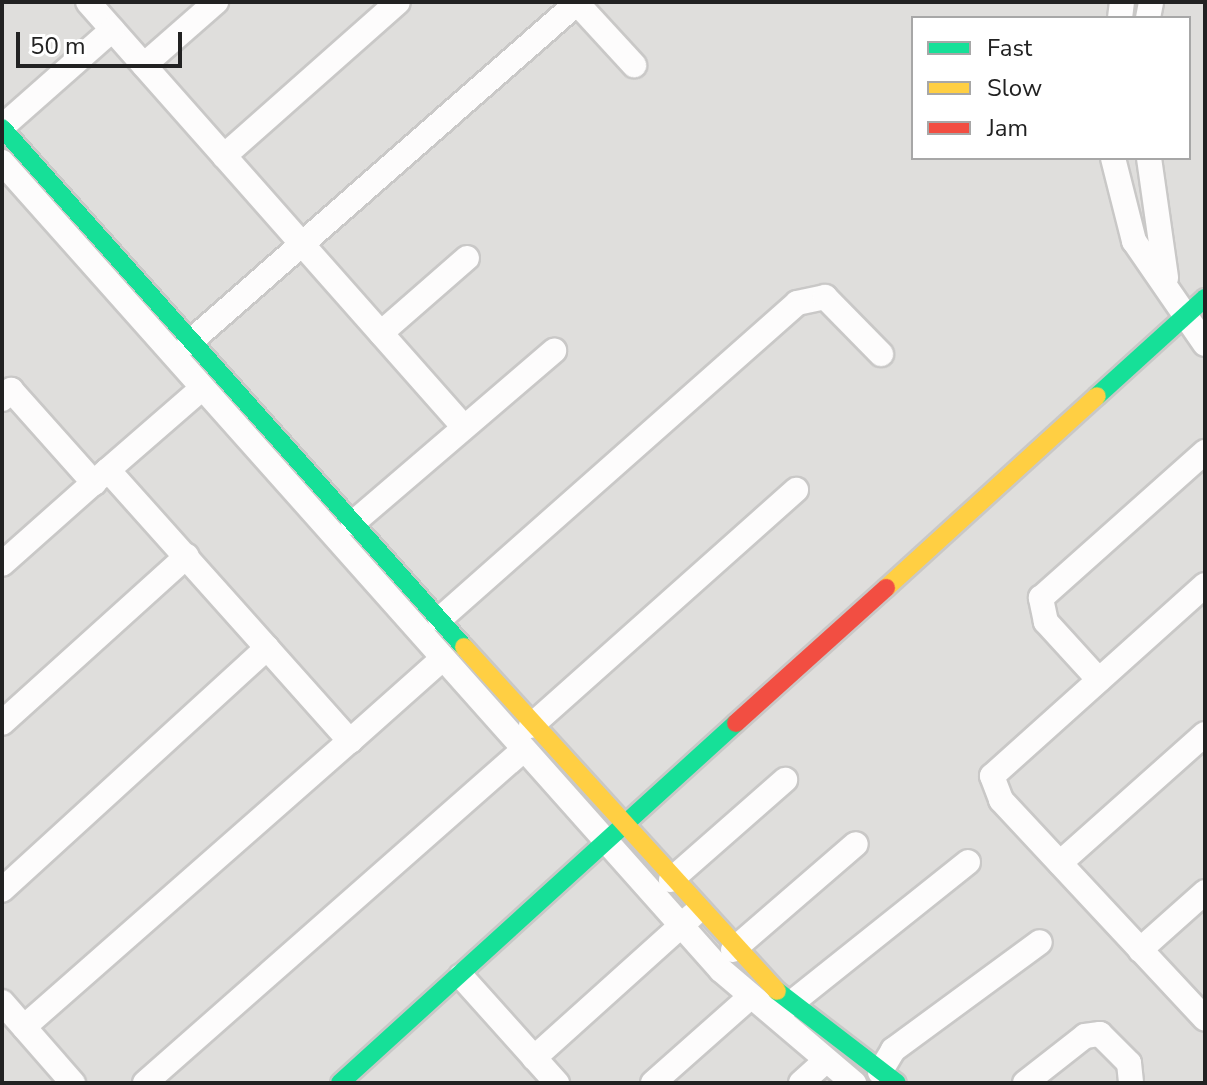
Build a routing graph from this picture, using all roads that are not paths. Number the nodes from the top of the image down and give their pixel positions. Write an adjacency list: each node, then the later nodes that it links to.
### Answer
1 (88, 2): 5 (street)
2 (216, 2): 6 (street)
3 (398, 2): 9 (street)
4 (576, 2): 7 (street); 13 (street)
5 (112, 30): 6 (street); 8 (street)
6 (144, 65): 9 (street)
7 (634, 65)
8 (2, 127): 22 (street)
9 (224, 156): 13 (street)
10 (1114, 160): 15 (street)
11 (1149, 160): 15 (street)
12 (2, 162): 22 (street)
13 (301, 243): 18 (street); 22 (street)
14 (467, 258): 18 (street)
15 (1166, 281): 17 (street)
16 (1205, 298): 17 (street)
17 (1185, 321): 19 (street); 42 (street)
18 (381, 333): 24 (street)
19 (1205, 344)
20 (554, 351): 24 (street)
21 (881, 354): 32 (street)
22 (195, 367): 26 (street); 28 (street); 34 (street)
23 (5, 389): 26 (street)
24 (463, 426): 28 (street)
25 (1205, 452): 35 (street)
26 (101, 476): 29 (street); 30 (street)
27 (796, 490): 37 (street)
28 (353, 523): 32 (street)
29 (187, 556): 33 (street); 36 (street)
30 (2, 564)
31 (1205, 585): 35 (street)
32 (440, 619): 37 (street)
33 (267, 648): 39 (street); 47 (street)
34 (442, 659): 39 (street); 40 (street)
35 (1099, 680): 45 (street)
36 (2, 723)
37 (531, 726): 42 (street)
38 (1205, 734): 45 (street)
39 (350, 741): 58 (street)
40 (522, 751): 42 (street); 63 (street)
41 (785, 780): 46 (street)
42 (613, 834): 46 (street); 49 (street); 53 (street)
43 (856, 844): 51 (street)
44 (968, 862): 56 (street)
45 (1060, 863): 52 (street)
46 (671, 880): 49 (street)
47 (2, 890)
48 (1205, 892): 52 (street)
49 (690, 918): 51 (street); 54 (street); 59 (street)
50 (1040, 942): 61 (street)
51 (733, 950): 56 (street)
52 (1140, 950): 57 (street)
53 (461, 976): 59 (street); 64 (street)
54 (748, 999): 60 (street); 66 (street)
55 (2, 1002): 58 (street)
56 (789, 1005): 61 (street)
57 (1205, 1019)
58 (24, 1027): 62 (street)
59 (534, 1058): 65 (street)
60 (824, 1062): 67 (street); 68 (street)
61 (888, 1077)
62 (73, 1083)
63 (145, 1083)
64 (340, 1083)
65 (557, 1083)
66 (653, 1083)
67 (801, 1083)
68 (854, 1083)
69 (1025, 1083): 70 (street)
70 (1131, 1083)

